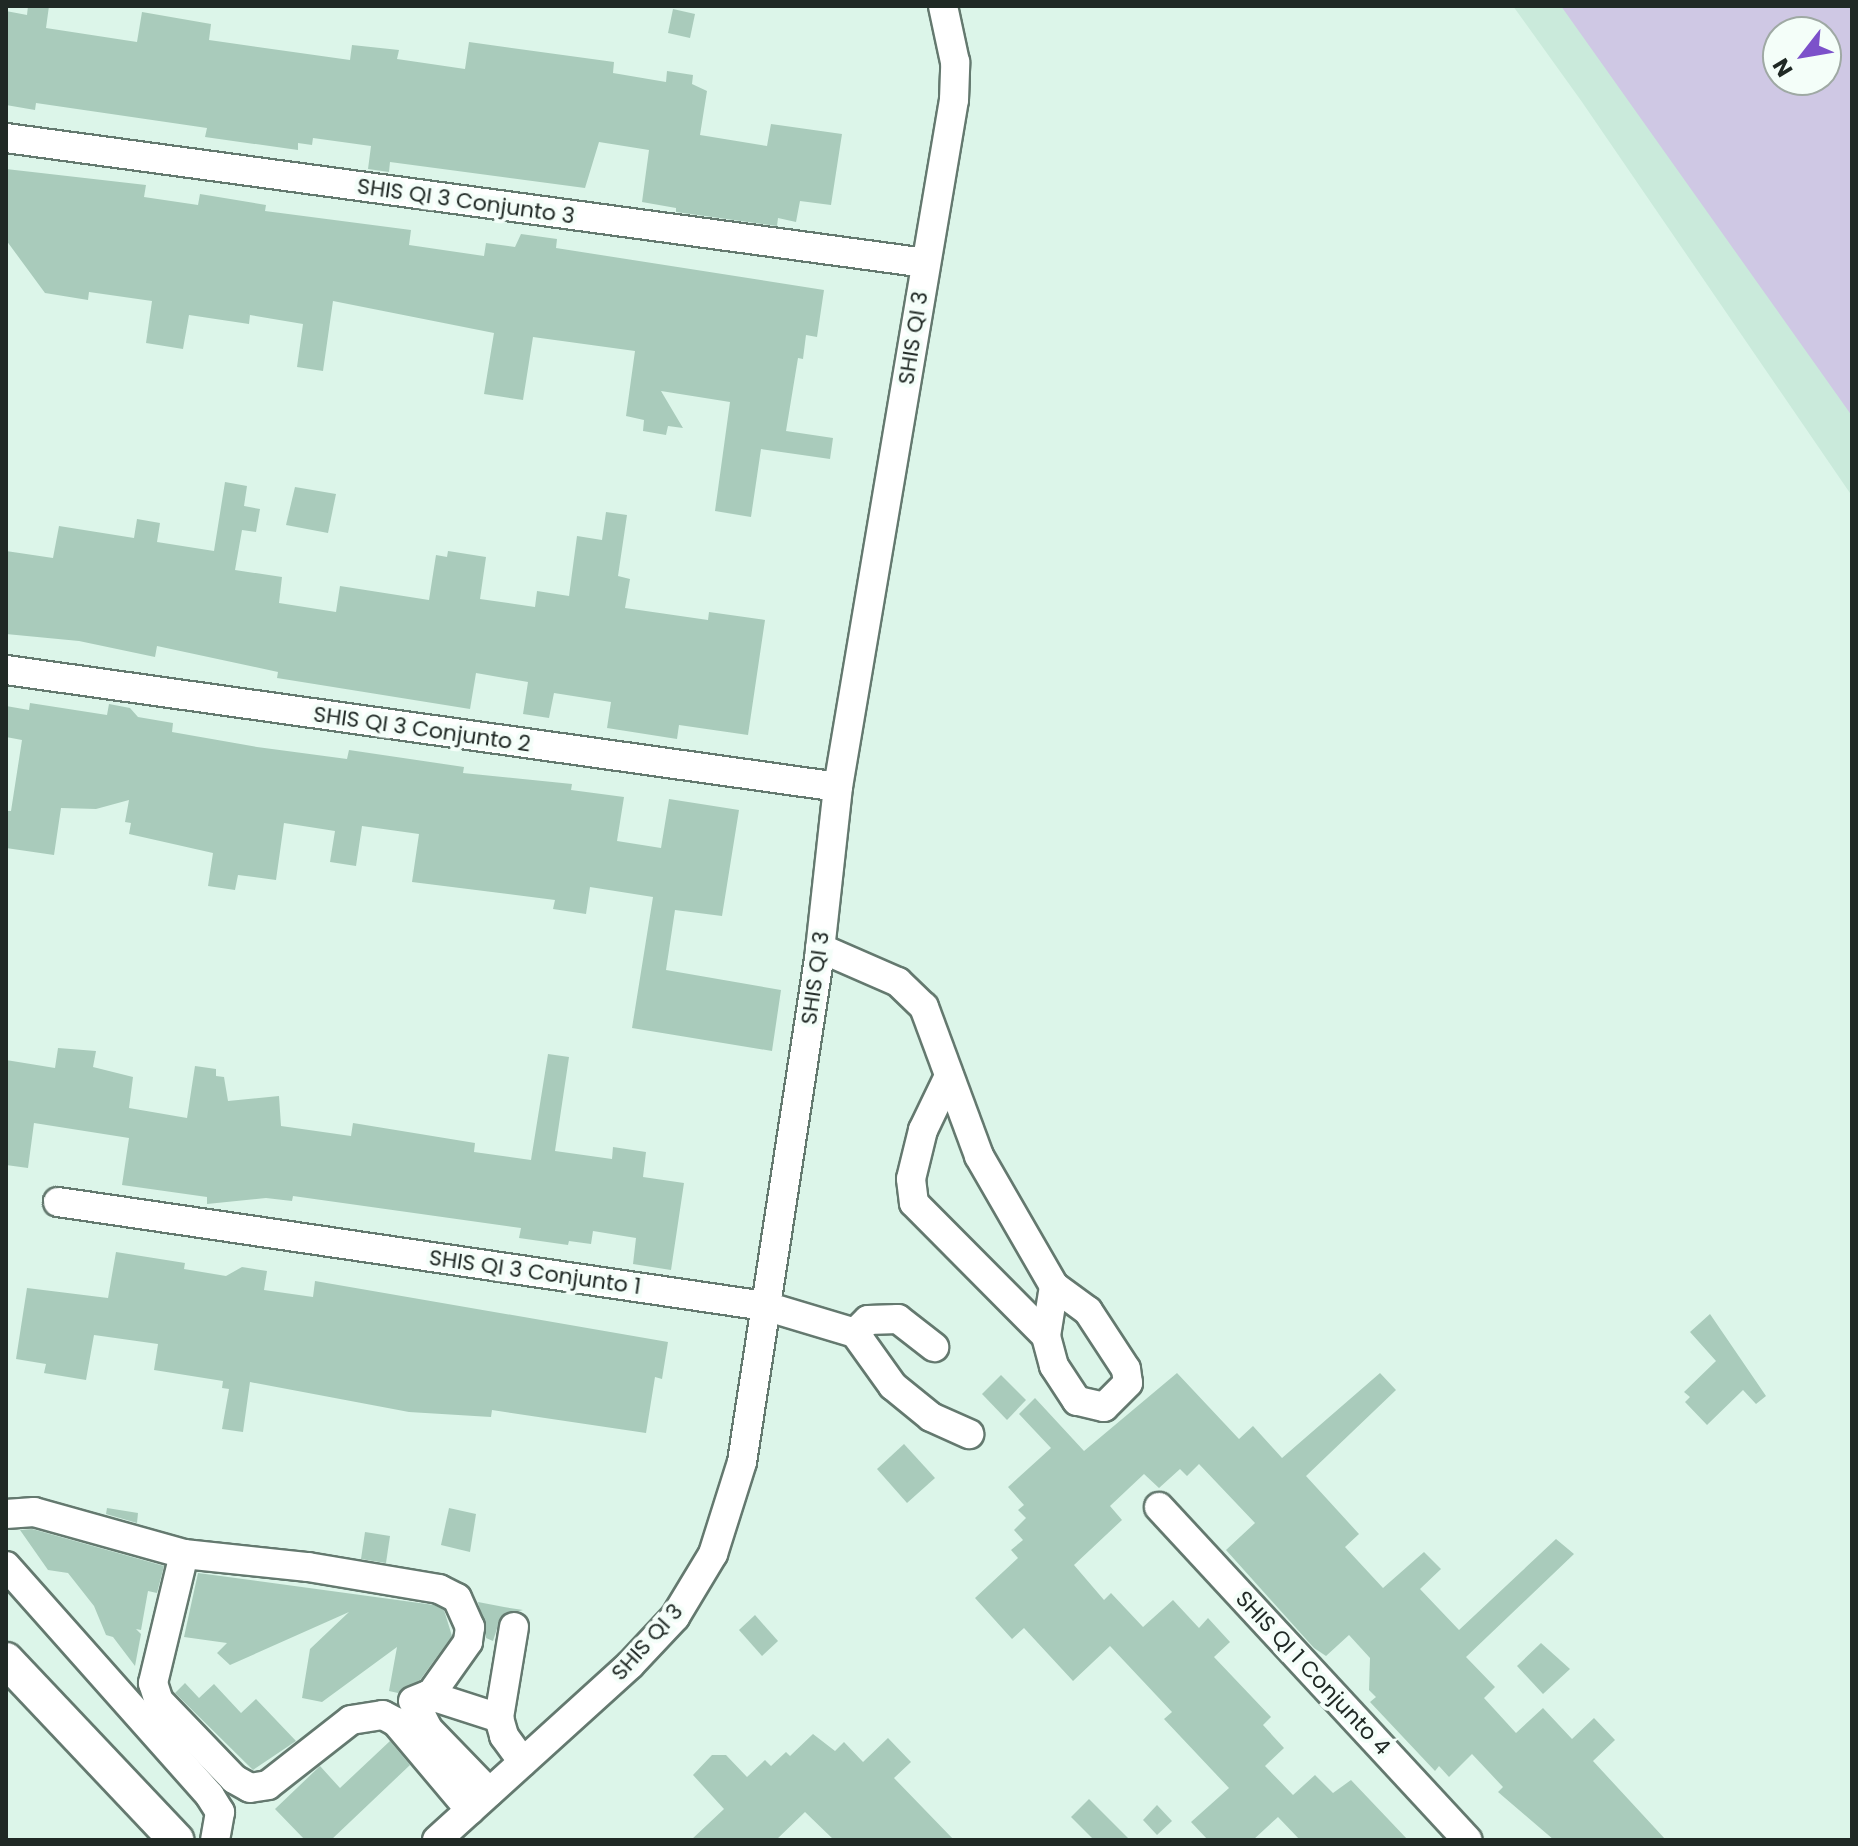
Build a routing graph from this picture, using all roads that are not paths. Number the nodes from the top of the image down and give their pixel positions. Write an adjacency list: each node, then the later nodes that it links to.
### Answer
1 (943, 6): 3 (street, SHIS QI 3)
2 (6, 138): 3 (street, SHIS QI 3 Conjunto 3)
3 (926, 263): 5 (street, SHIS QI 3)
4 (6, 670): 5 (street, SHIS QI 3 Conjunto 2)
5 (838, 787): 6 (street, SHIS QI 3)
6 (820, 948): 7 (street); 10 (street, SHIS QI 3)
7 (949, 1076): 9 (street); 12 (street)
8 (58, 1202): 10 (street, SHIS QI 3 Conjunto 1)
9 (1054, 1286): 12 (street); 12 (street)
10 (765, 1306): 11 (street, SHIS QI 3 Conjunto 1); 24 (street, SHIS QI 3)
11 (855, 1333): 13 (street); 14 (street)
12 (1046, 1336)
13 (934, 1347)
14 (969, 1434)
15 (1159, 1507): 29 (street, SHIS QI 1 Conjunto 4)
16 (6, 1514): 17 (street)
17 (184, 1554): 21 (street); 22 (street)
18 (6, 1566): 27 (street)
19 (514, 1627): 23 (street)
20 (6, 1660): 26 (main road)
21 (428, 1695): 22 (street); 23 (street); 25 (street)
22 (383, 1715): 25 (street)
23 (499, 1718): 24 (street)
24 (523, 1762): 25 (street, SHIS QI 3)
25 (479, 1801): 28 (street, SHIS QI 3)
26 (176, 1840)
27 (215, 1840)
28 (437, 1840)
29 (1467, 1840)

